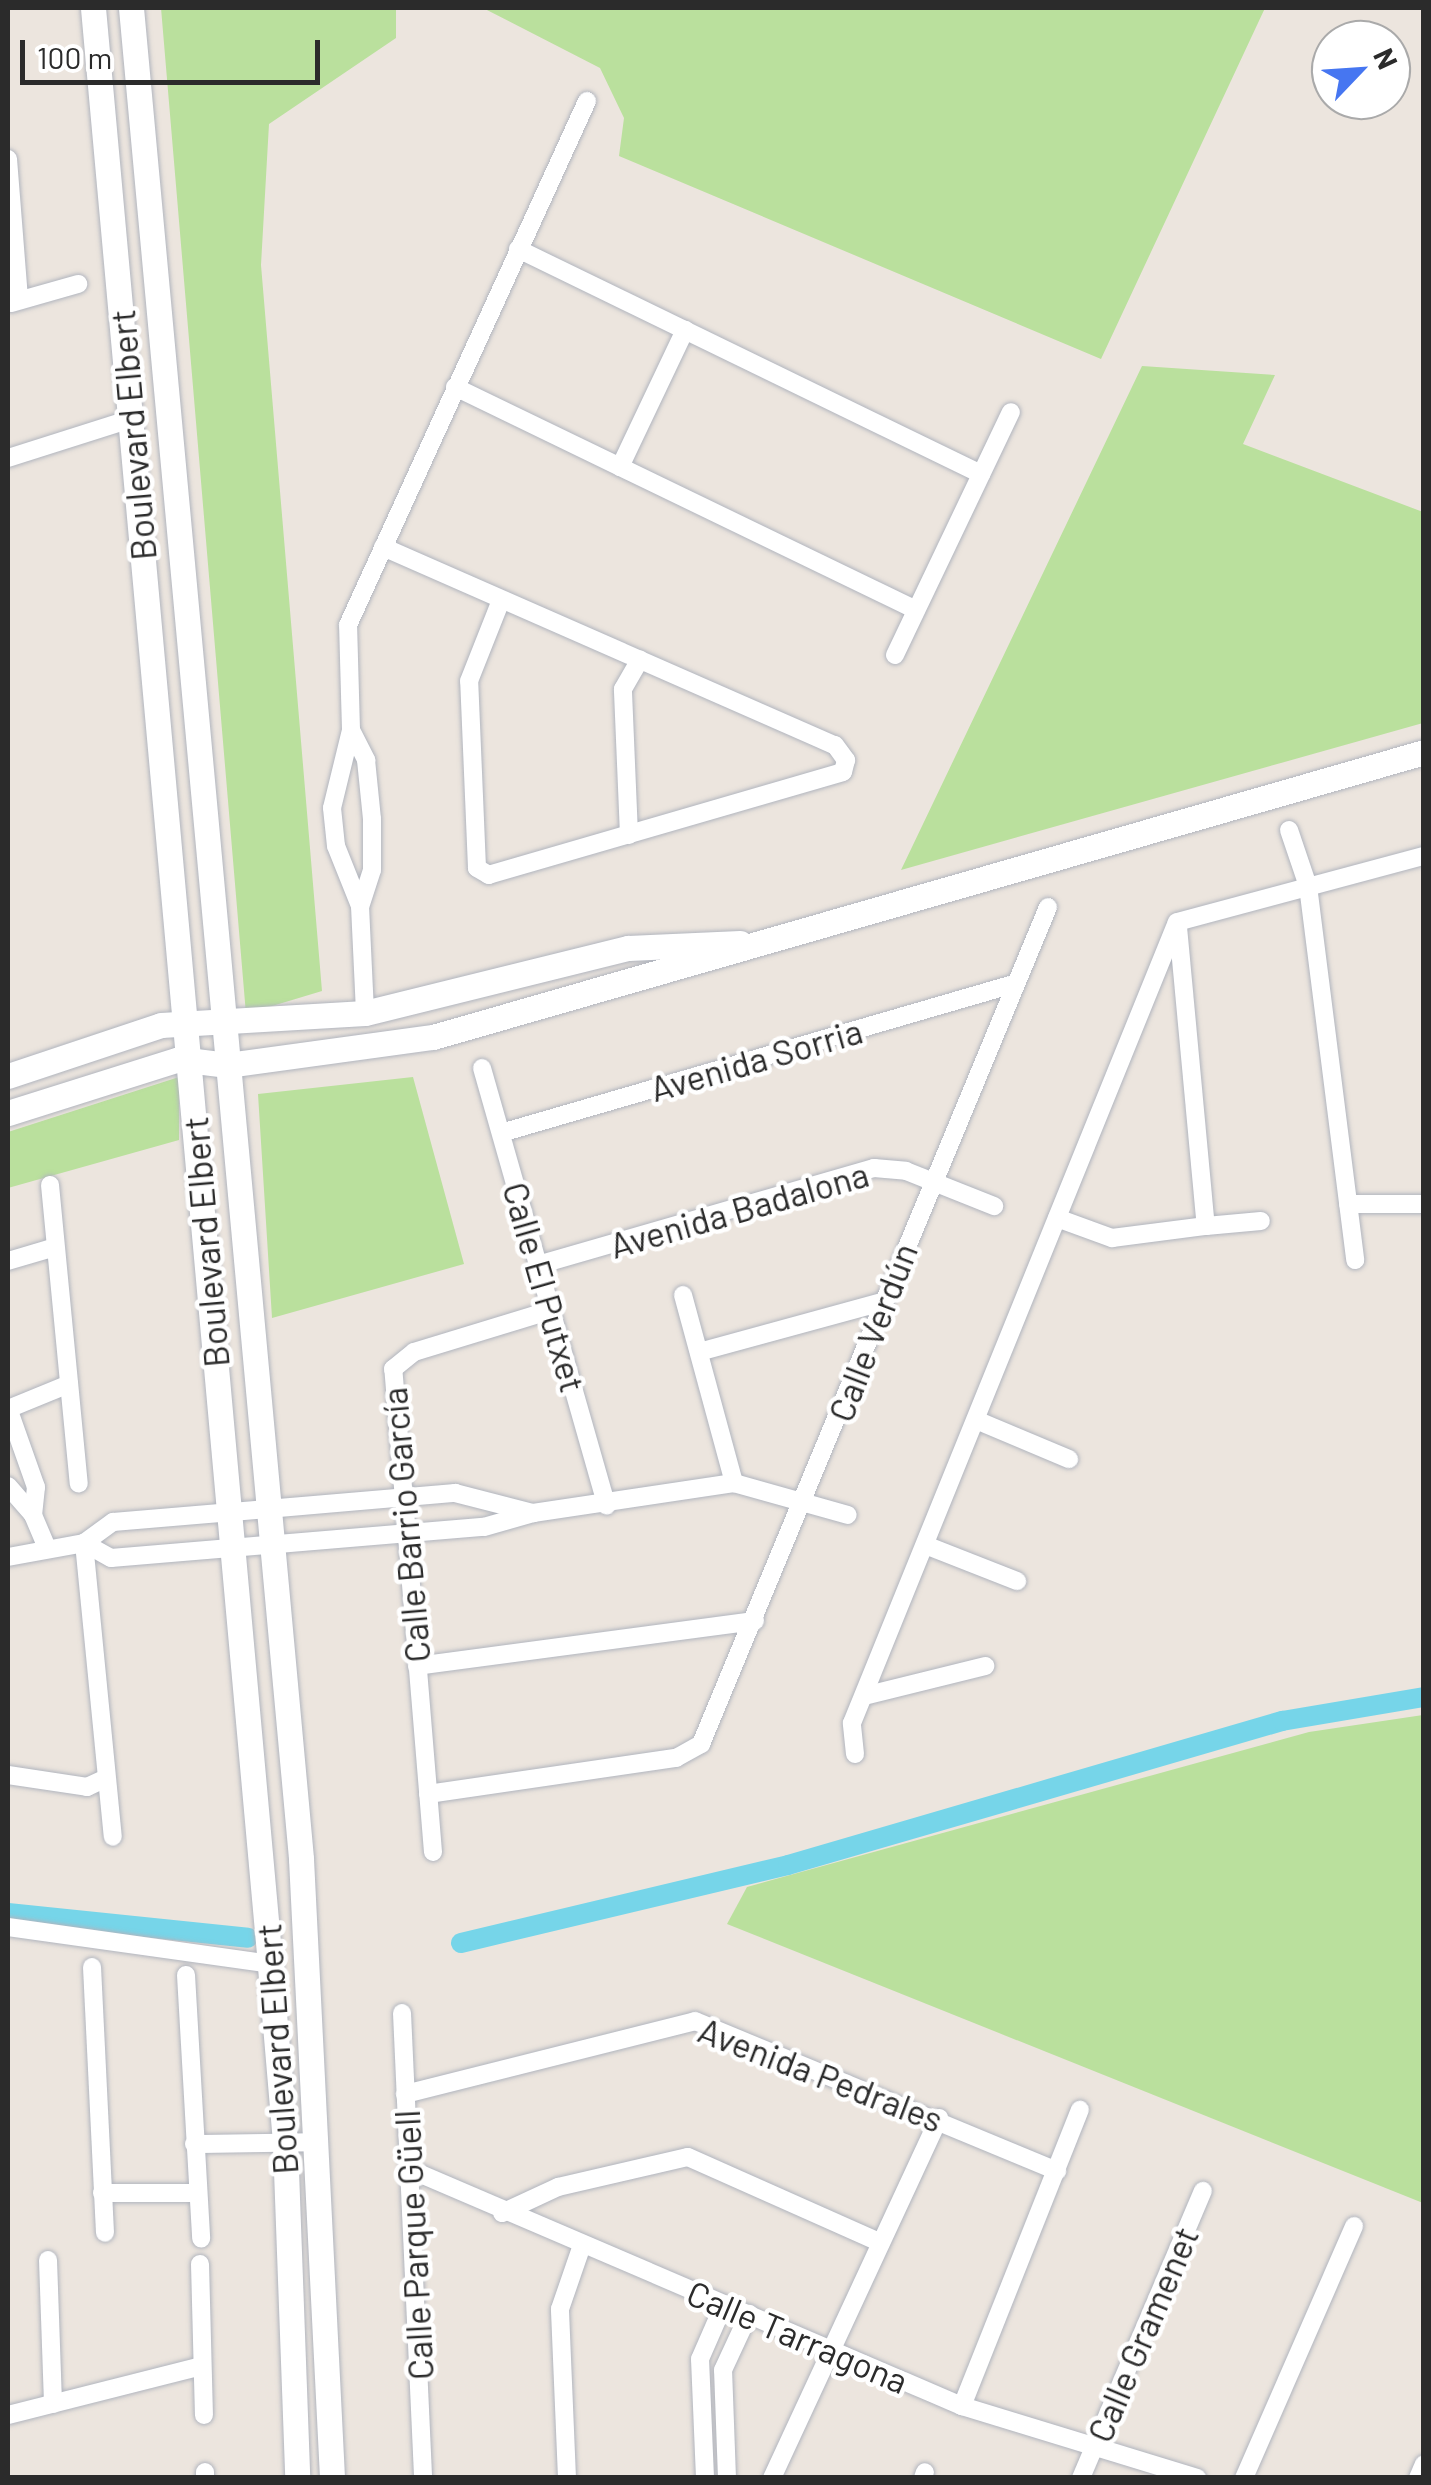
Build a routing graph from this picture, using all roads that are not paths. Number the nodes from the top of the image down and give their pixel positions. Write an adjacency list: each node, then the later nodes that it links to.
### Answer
1 (93, 8): 12 (street, Boulevard Elbert)
2 (131, 8): 11 (street, Boulevard Elbert)
3 (587, 101): 5 (street)
4 (8, 162): 7 (street)
5 (518, 249): 8 (street); 9 (street)
6 (78, 284): 7 (street)
7 (13, 302)
8 (686, 330): 14 (street); 15 (street)
9 (456, 387): 14 (street); 16 (street)
10 (1011, 412): 15 (street)
11 (168, 418): 12 (street); 36 (street, Boulevard Elbert)
12 (131, 419): 13 (street); 35 (street, Boulevard Elbert)
13 (8, 458)
14 (620, 467): 18 (street)
15 (981, 474): 18 (street)
16 (383, 546): 17 (street); 21 (street)
17 (502, 600): 20 (street); 24 (street)
18 (916, 610): 19 (street)
19 (894, 655)
20 (640, 660): 24 (street); 24 (street)
21 (350, 730): 27 (street); 27 (street)
22 (1424, 752): 31 (street)
23 (1288, 830): 26 (street)
24 (629, 835)
25 (1424, 856): 26 (street)
26 (1308, 886): 29 (street); 45 (street)
27 (360, 906): 34 (street)
28 (1048, 907): 33 (street, Calle Verdún)
29 (1178, 922): 48 (street); 50 (street)
30 (680, 942): 31 (street); 32 (street); 34 (street)
31 (762, 943): 32 (street)
32 (685, 968): 38 (street)
33 (1010, 985): 42 (street, Avenida Sorria); 43 (street, Calle Verdún)
34 (365, 1014): 36 (street)
35 (186, 1022): 36 (street); 37 (street, Boulevard Elbert); 40 (street)
36 (223, 1025): 38 (street, Boulevard Elbert)
37 (189, 1060): 38 (street); 41 (street); 70 (street, Boulevard Elbert)
38 (228, 1065): 69 (street, Boulevard Elbert)
39 (482, 1068): 42 (street, Calle El Putxet)
40 (8, 1076)
41 (8, 1113)
42 (501, 1133): 54 (street, Calle El Putxet)
43 (930, 1182): 47 (street, Avenida Badalona); 54 (street, Avenida Badalona); 56 (street, Calle Verdún)
44 (50, 1185): 51 (street)
45 (1348, 1204): 46 (street); 52 (street)
46 (1424, 1204)
47 (994, 1206)
48 (1057, 1218): 50 (street); 61 (street)
49 (1261, 1221): 50 (street)
50 (1206, 1226)
51 (56, 1246): 53 (street); 59 (street)
52 (1355, 1260)
53 (8, 1261)
54 (538, 1265): 57 (street, Calle El Putxet)
55 (683, 1295): 58 (street)
56 (885, 1301): 58 (street); 67 (street, Calle Verdún)
57 (551, 1310): 66 (street, Calle Barrio García); 68 (street, Calle El Putxet)
58 (699, 1352): 64 (street)
59 (70, 1384): 60 (street); 63 (street)
60 (8, 1408): 72 (street)
61 (976, 1420): 62 (street); 77 (street)
62 (1069, 1459)
63 (79, 1484)
64 (734, 1484): 67 (street); 68 (street)
65 (8, 1486): 72 (street)
66 (402, 1498): 69 (street); 71 (street); 74 (street, Calle Barrio García)
67 (806, 1500): 73 (street); 82 (street, Calle Verdún)
68 (607, 1506): 71 (street)
69 (267, 1509): 70 (street); 76 (street, Boulevard Elbert)
70 (229, 1512): 75 (street); 79 (street, Boulevard Elbert)
71 (533, 1513): 74 (street)
72 (33, 1514): 78 (street)
73 (848, 1515)
74 (405, 1534): 76 (street); 83 (street, Calle Barrio García)
75 (84, 1543): 78 (street); 79 (street); 88 (street)
76 (270, 1545): 79 (street); 100 (street, Boulevard Elbert)
77 (925, 1545): 81 (street); 85 (street)
78 (46, 1546): 80 (street)
79 (232, 1548): 93 (street, Boulevard Elbert)
80 (8, 1557)
81 (1017, 1582)
82 (755, 1621): 83 (street); 89 (street, Calle Verdún)
83 (417, 1666): 89 (street, Calle Barrio García)
84 (985, 1666): 85 (street)
85 (864, 1696): 86 (street)
86 (856, 1754)
87 (8, 1775): 88 (street)
88 (106, 1778): 90 (street)
89 (428, 1794): 91 (street, Calle Barrio García)
90 (113, 1836)
91 (433, 1852)
92 (8, 1926): 93 (street)
93 (270, 1964): 101 (street, Boulevard Elbert)
94 (92, 1967): 106 (street)
95 (186, 1974): 102 (street)
96 (402, 2013): 97 (street, Calle Parque Güell)
97 (405, 2094): 99 (street, Avenida Pedrales); 103 (street, Calle Parque Güell)
98 (1080, 2110): 104 (street)
99 (939, 2118): 104 (street, Avenida Pedrales); 112 (street)
100 (319, 2142): 101 (street); 129 (street, Boulevard Elbert)
101 (285, 2143): 102 (street); 128 (street, Boulevard Elbert)
102 (194, 2144): 107 (street)
103 (409, 2170): 108 (street, Calle Tarragona); 130 (street, Calle Parque Güell)
104 (1056, 2171): 121 (street)
105 (1203, 2191): 124 (street, Calle Gramenet)
106 (102, 2193): 107 (street); 110 (street)
107 (197, 2193): 111 (street)
108 (502, 2213): 112 (street); 113 (street, Calle Tarragona)
109 (1354, 2226): 135 (street)
110 (105, 2233)
111 (200, 2238)
112 (882, 2243): 118 (street)
113 (582, 2245): 116 (street, Calle Tarragona); 131 (street)
114 (48, 2260): 120 (street)
115 (200, 2264): 119 (street)
116 (724, 2304): 117 (street, Calle Tarragona); 127 (street)
117 (748, 2314): 118 (street, Calle Tarragona); 126 (street)
118 (830, 2353): 121 (street, Calle Tarragona); 132 (street)
119 (202, 2366): 120 (street); 123 (street)
120 (53, 2404): 122 (street)
121 (962, 2406): 124 (street, Calle Tarragona)
122 (8, 2415)
123 (204, 2415)
124 (1094, 2448): 133 (street, Calle Gramenet); 134 (street, Calle Tarragona)
125 (1424, 2464): 136 (street)
126 (726, 2472): 127 (street)
127 (705, 2473)
128 (297, 2478)
129 (332, 2478)
130 (424, 2478)
131 (567, 2478)
132 (772, 2478)
133 (1081, 2478)
134 (1197, 2478)
135 (1244, 2478)
136 (1418, 2478)

